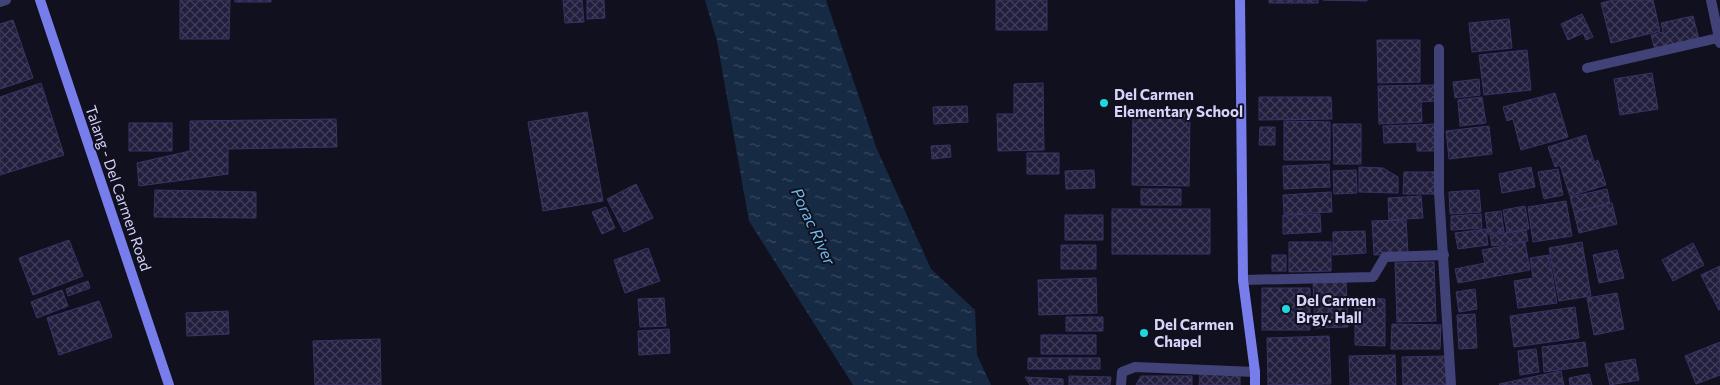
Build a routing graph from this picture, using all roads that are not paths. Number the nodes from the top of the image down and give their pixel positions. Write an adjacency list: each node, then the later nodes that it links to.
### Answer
1 (6, 0): 5 (street)
2 (40, 0): 12 (street, Talang - Del Carmen Road)
3 (1240, 0): 10 (street)
4 (1711, 0): 6 (street)
5 (0, 2)
6 (1719, 41): 8 (street)
7 (1439, 49): 9 (street)
8 (1587, 68)
9 (1444, 255): 10 (street); 15 (street)
10 (1243, 280): 11 (street)
11 (1255, 372): 13 (street); 14 (street)
12 (170, 385)
13 (1121, 385)
14 (1255, 385)
15 (1451, 385)

